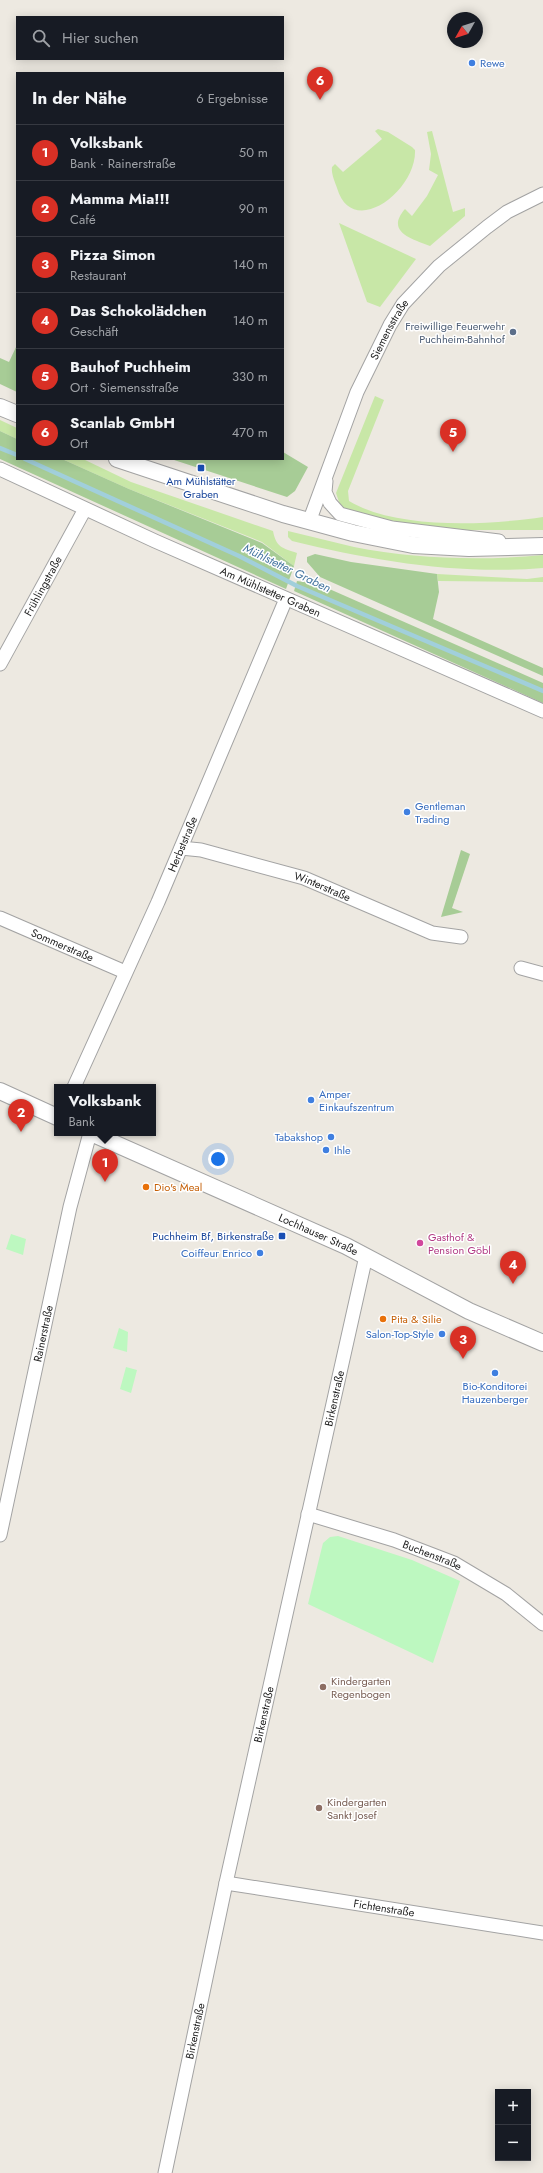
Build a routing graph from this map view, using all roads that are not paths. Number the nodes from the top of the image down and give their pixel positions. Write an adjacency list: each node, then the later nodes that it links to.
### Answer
1 (543, 194): 6 (street, Siemensstraße)
2 (0, 407): 3 (street)
3 (16, 414)
4 (120, 460): 8 (street)
5 (0, 469): 7 (street, Am Mühlstetter Graben)
6 (327, 474): 8 (street, Siemensstraße); 9 (street)
7 (85, 509): 10 (street, Am Mühlstetter Graben); 11 (street, Frühlingstraße)
8 (309, 522): 9 (street)
9 (543, 545)
10 (286, 598): 12 (street, Am Mühlstetter Graben); 13 (street, Herbststraße)
11 (0, 664)
12 (543, 711)
13 (181, 848): 15 (street, Winterstraße); 17 (street, Herbststraße)
14 (0, 918): 17 (street, Sommerstraße)
15 (461, 937)
16 (521, 968): 18 (street)
17 (125, 972): 19 (street, Herbststraße)
18 (543, 974)
19 (75, 1084)
20 (0, 1091): 21 (street)
21 (54, 1116)
22 (90, 1136): 27 (street, Rainerstraße)
23 (98, 1136): 24 (street, Lochhauser Straße)
24 (366, 1256): 25 (street, Lochhauser Straße); 26 (street, Birkenstraße)
25 (543, 1343)
26 (308, 1514): 28 (street, Buchenstraße); 29 (street, Birkenstraße)
27 (0, 1535)
28 (543, 1624)
29 (226, 1883): 30 (street, Fichtenstraße); 31 (street, Birkenstraße)
30 (543, 1933)
31 (165, 2173)

